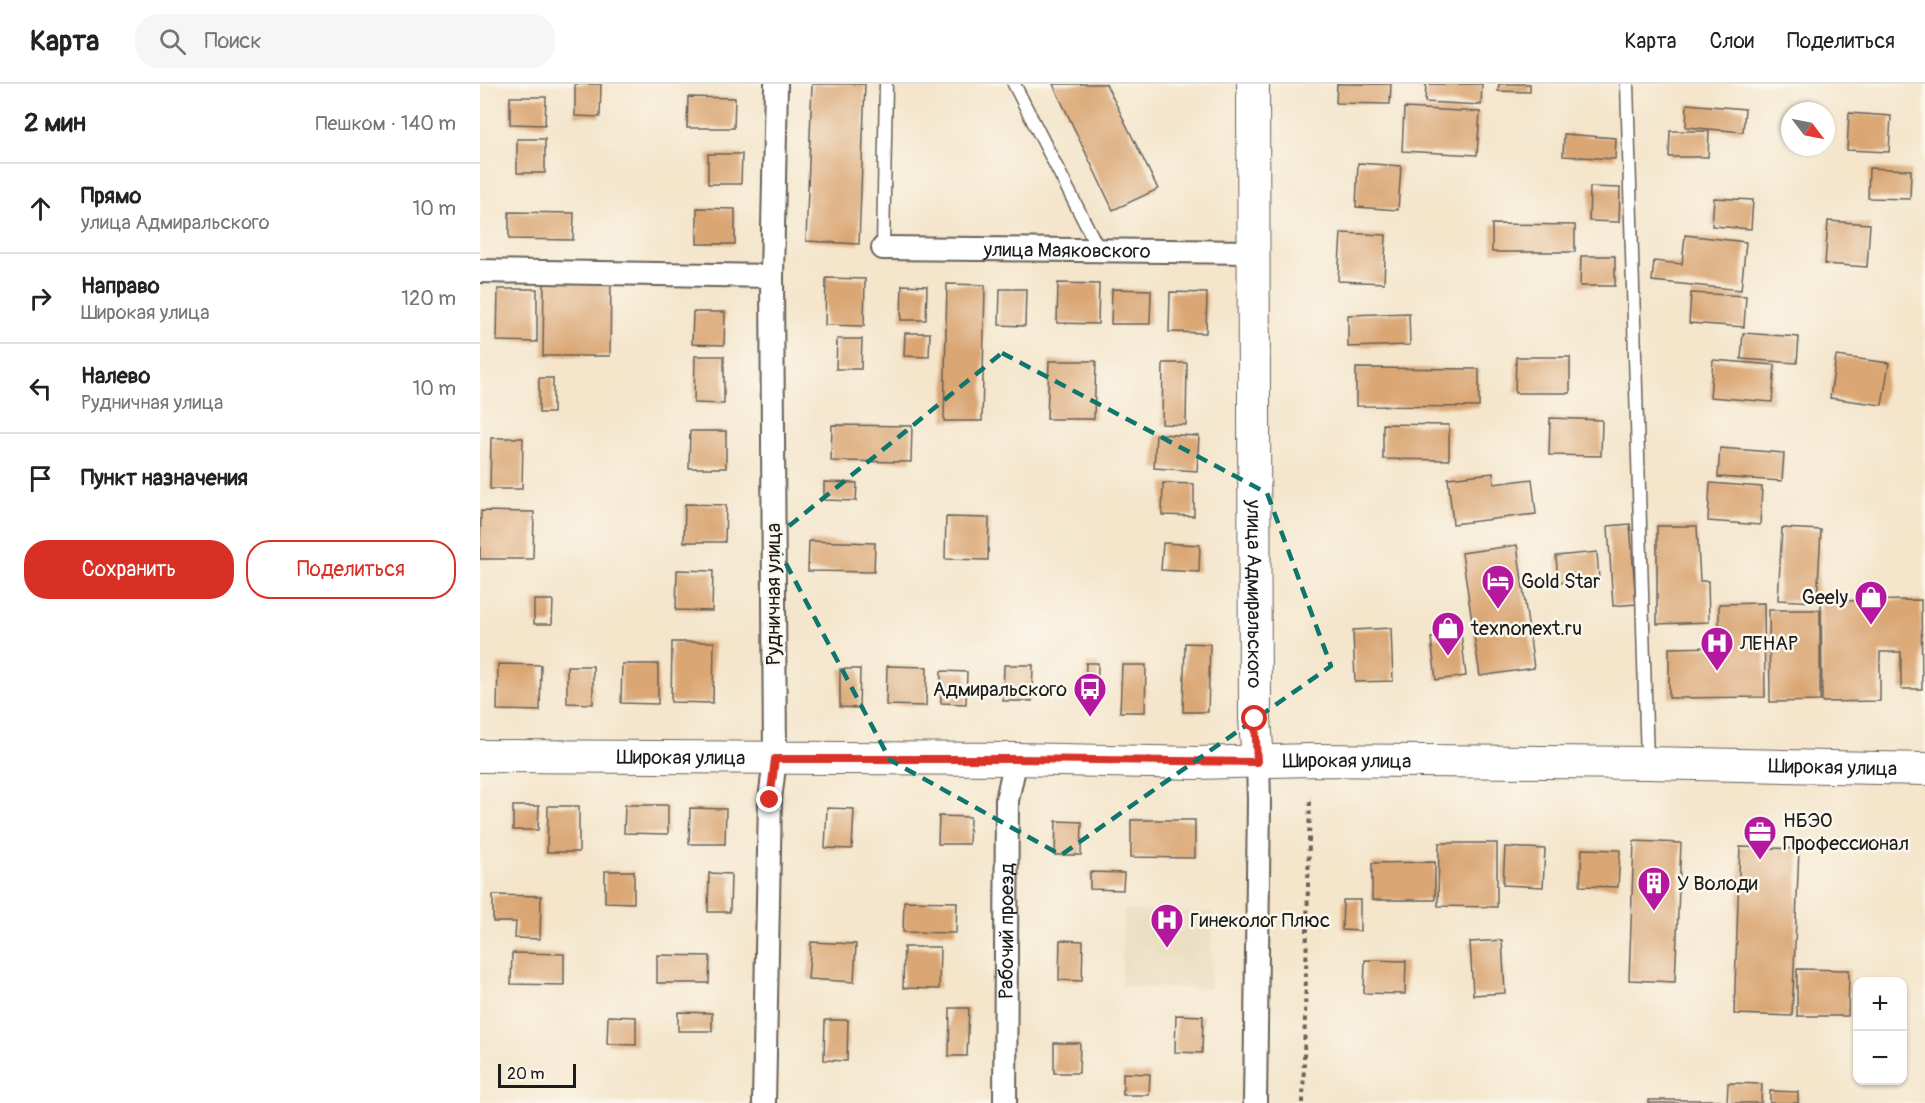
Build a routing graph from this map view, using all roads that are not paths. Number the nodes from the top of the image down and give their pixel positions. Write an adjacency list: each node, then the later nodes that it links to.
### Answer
1 (776, 84): 10 (street, Рудничная улица)
2 (886, 84): 6 (lane)
3 (1014, 84): 7 (lane)
4 (1253, 84): 8 (main road, улица Адмиральского)
5 (1627, 84): 15 (lane)
6 (883, 248): 7 (street, улица Маяковского)
7 (1099, 250): 8 (street, улица Маяковского)
8 (1253, 252): 14 (main road, улица Адмиральского)
9 (480, 271): 10 (street)
10 (772, 276): 12 (street, Рудничная улица)
11 (480, 756): 12 (main road, Широкая улица)
12 (775, 759): 13 (main road, Широкая улица); 17 (street, Рудничная улица)
13 (1016, 759): 14 (main road, Широкая улица); 18 (street, Рабочий проезд)
14 (1257, 762): 15 (main road, Широкая улица); 19 (street, улица Адмиральского)
15 (1647, 763): 16 (main road, Широкая улица)
16 (1925, 769)
17 (764, 1103)
18 (1005, 1103)
19 (1255, 1103)

